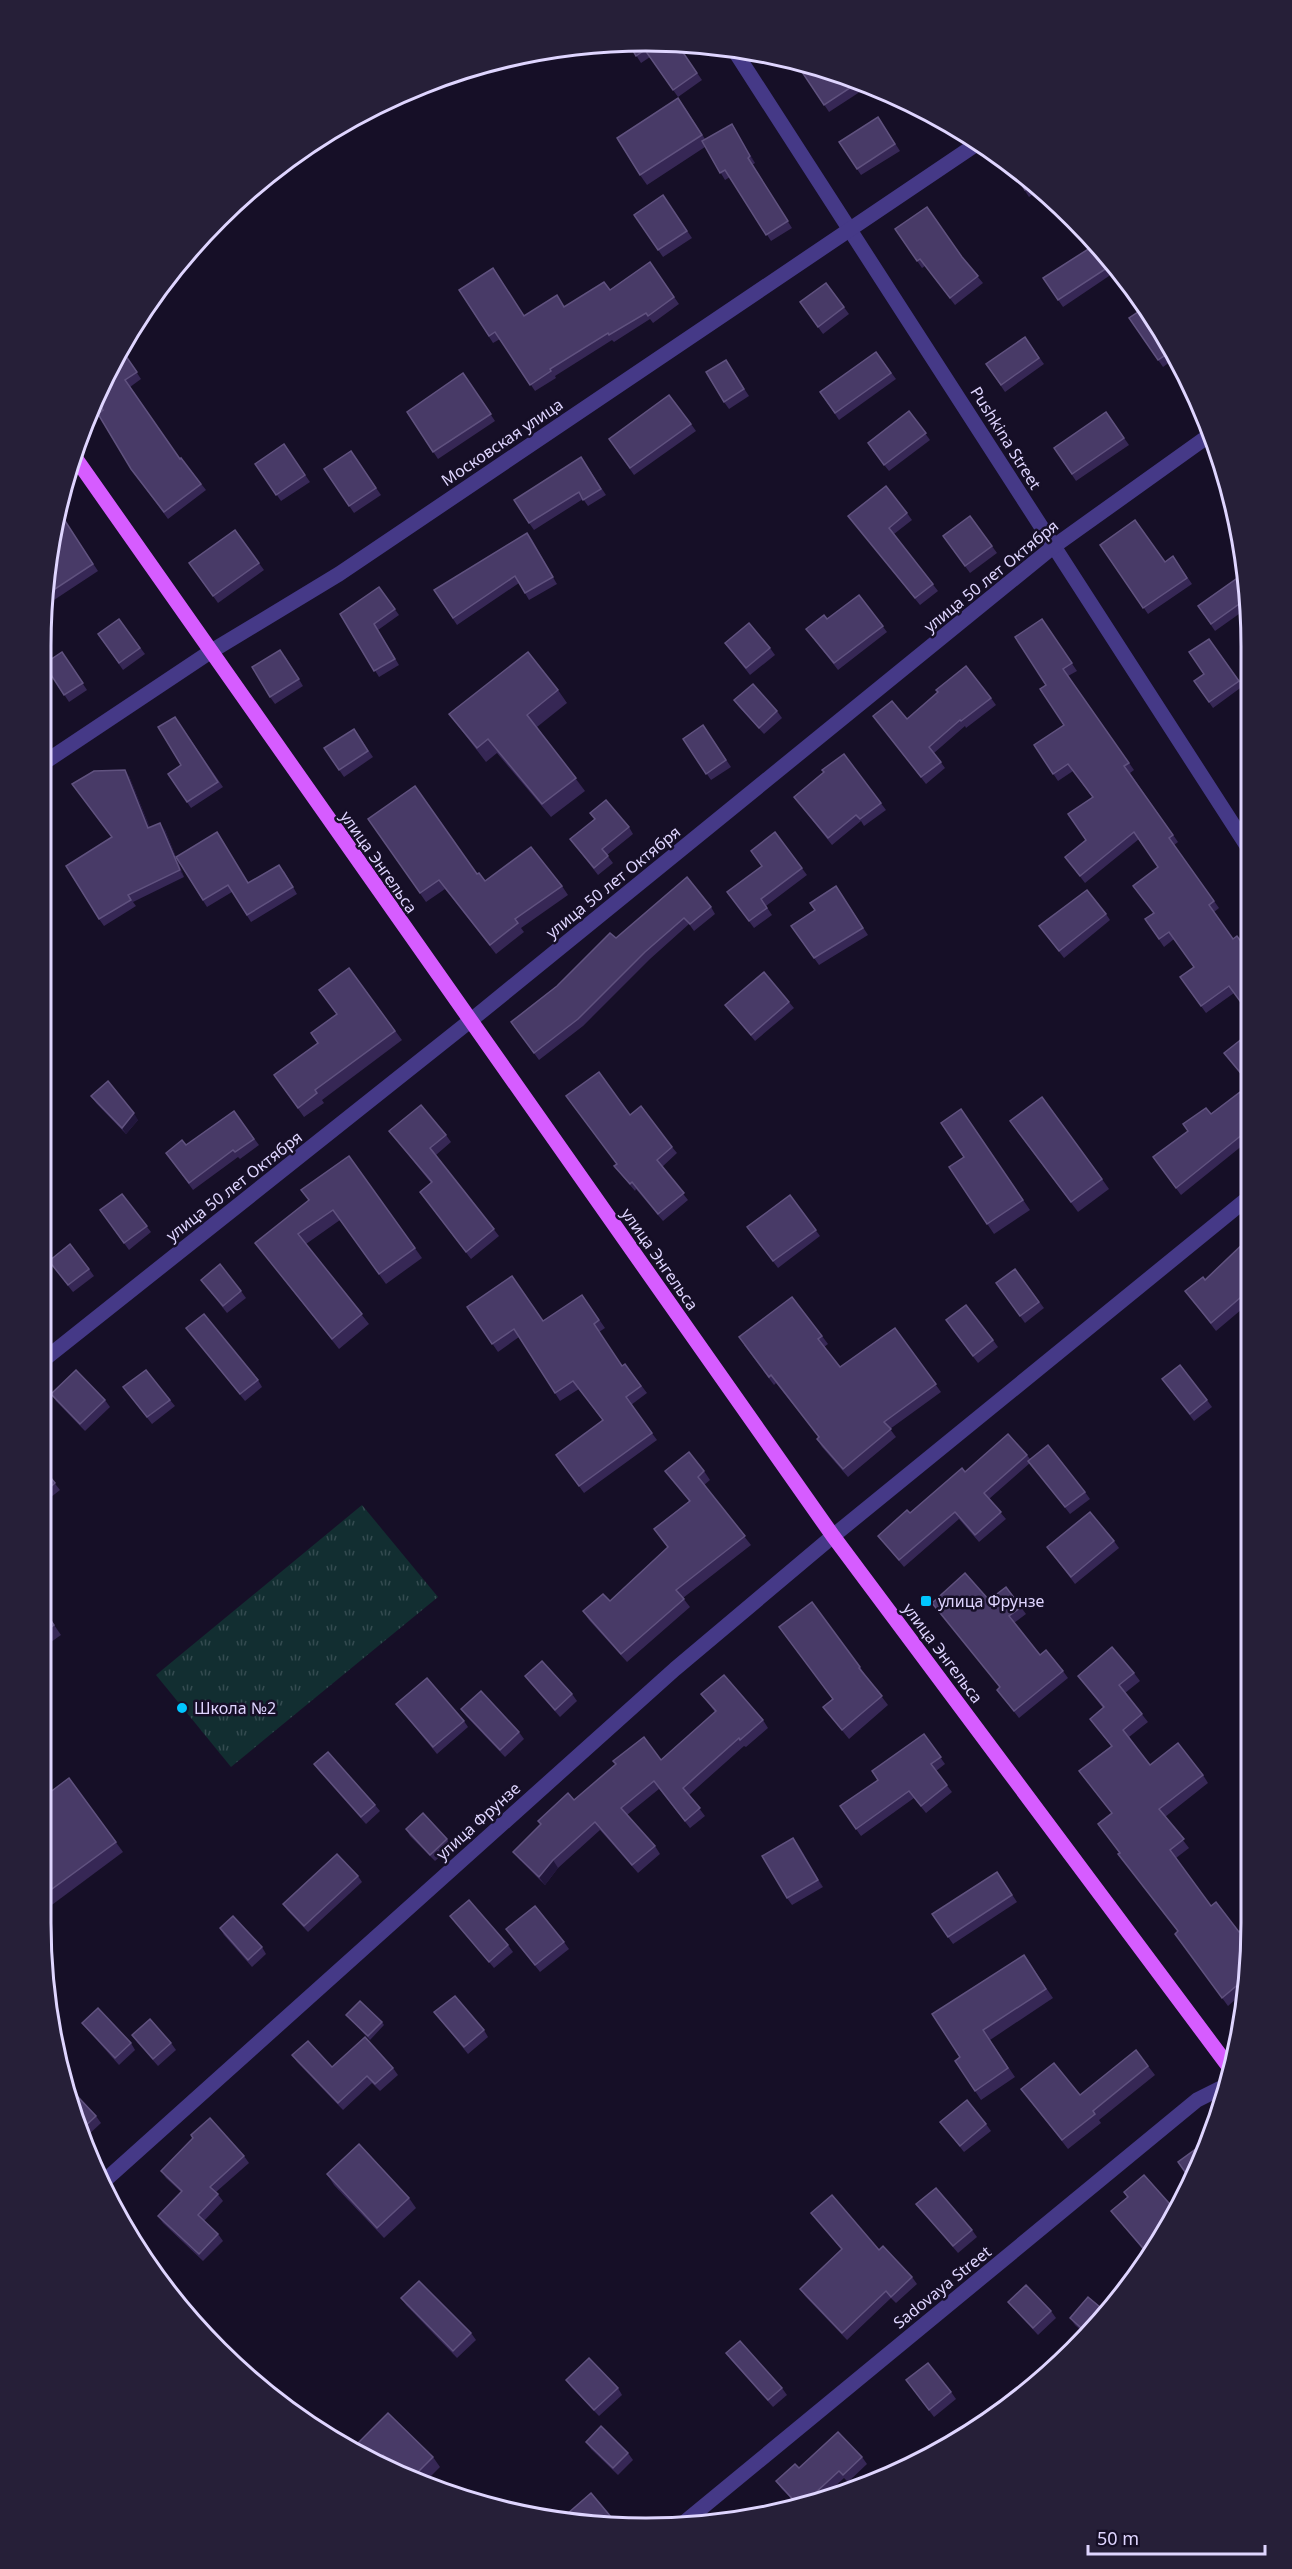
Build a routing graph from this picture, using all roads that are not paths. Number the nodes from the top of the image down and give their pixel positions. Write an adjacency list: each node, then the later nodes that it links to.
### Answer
1 (740, 58): 3 (street, Pushkina Street)
2 (971, 148): 3 (street, Московская улица)
3 (851, 228): 6 (street, Pushkina Street); 7 (street, Московская улица)
4 (1204, 439): 6 (street, улица 50 лет Октября)
5 (80, 465): 7 (main road, улица Энгельса)
6 (1053, 547): 9 (street, Pushkina Street); 10 (street, улица 50 лет Октября)
7 (210, 652): 8 (street, Московская улица); 10 (main road, улица Энгельса)
8 (51, 758)
9 (1241, 837)
10 (470, 1021): 12 (street, улица 50 лет Октября); 13 (main road, улица Энгельса)
11 (1241, 1204): 13 (street, улица Фрунзе)
12 (51, 1354)
13 (833, 1536): 14 (main road, улица Энгельса); 16 (street, улица Фрунзе)
14 (1225, 2061)
15 (1217, 2090): 17 (street, Sadovaya Street)
16 (108, 2178)
17 (692, 2516)

